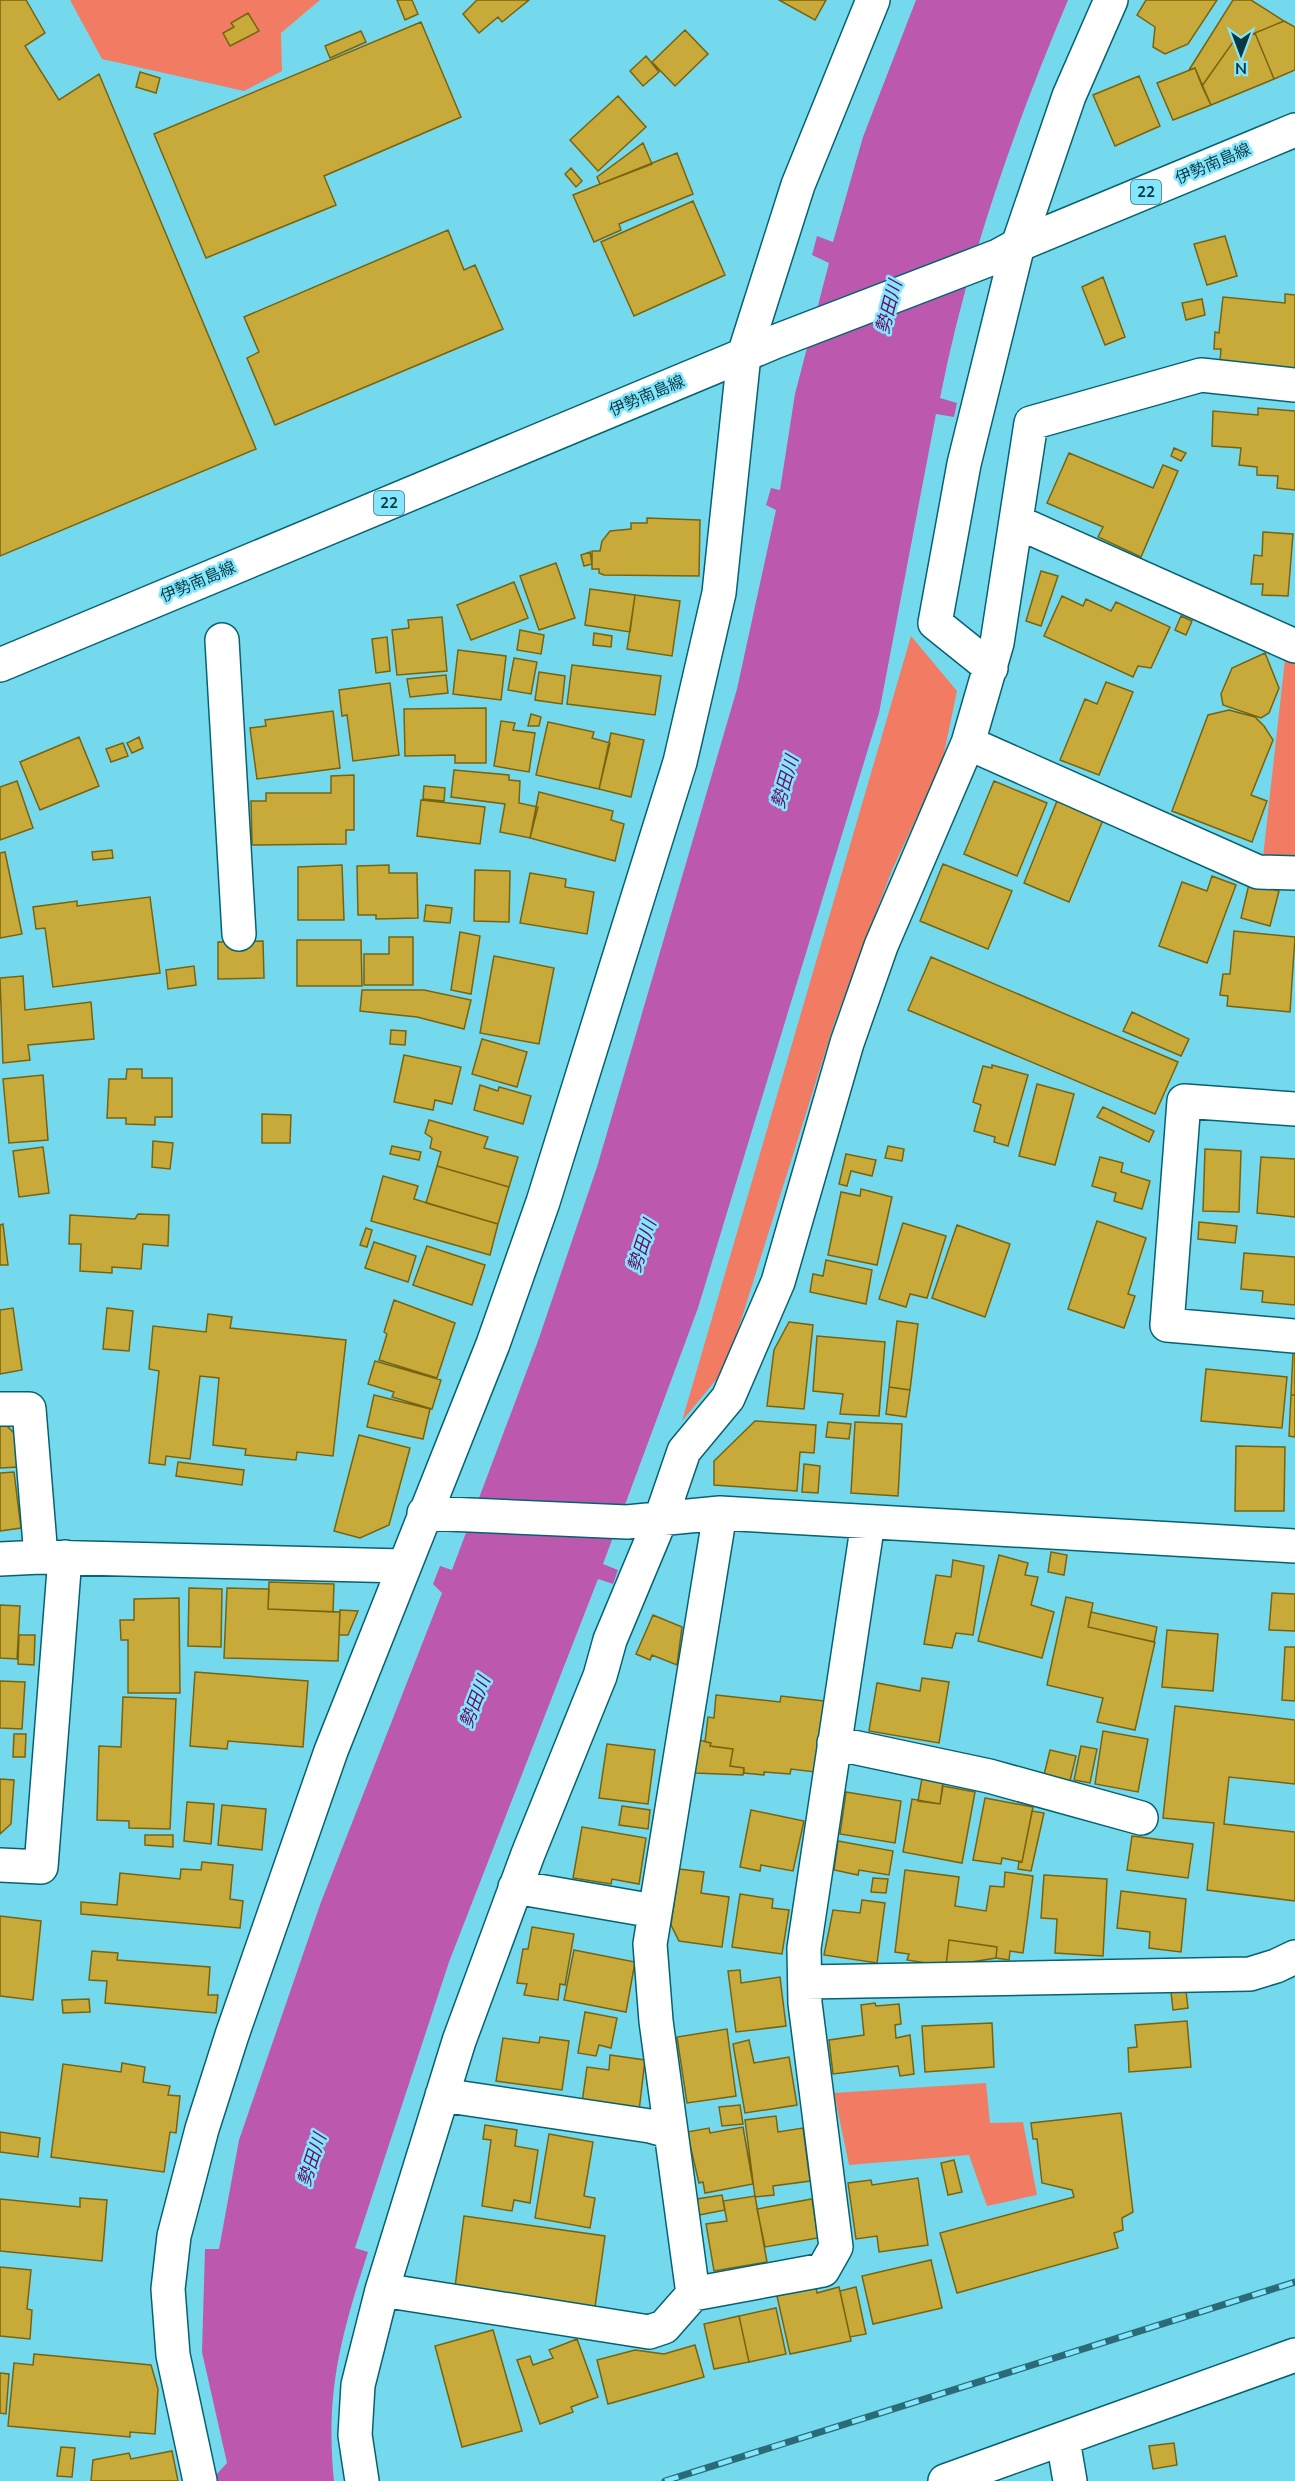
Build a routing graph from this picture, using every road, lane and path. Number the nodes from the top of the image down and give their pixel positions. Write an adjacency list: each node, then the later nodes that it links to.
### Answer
1 (873, 0): 5 (street)
2 (1111, 0): 4 (street)
3 (1295, 130): 4 (street, 伊勢南島線 / 22)
4 (1008, 251): 5 (street, 伊勢南島線 / 22); 11 (street)
5 (744, 355): 10 (street, 伊勢南島線 / 22); 19 (street)
6 (1295, 385): 7 (street)
7 (1017, 522): 9 (street); 11 (street)
8 (222, 640): 14 (street)
9 (1295, 645)
10 (0, 665)
11 (991, 668): 12 (street)
12 (968, 743): 13 (street); 20 (street)
13 (1295, 873)
14 (239, 934)
15 (1295, 1109): 16 (street)
16 (1295, 1336)
17 (0, 1409): 23 (street)
18 (720, 1513): 20 (street); 21 (street); 30 (street)
19 (438, 1514): 20 (street); 25 (street)
20 (661, 1518): 29 (street)
21 (868, 1522): 22 (street); 26 (street)
22 (1295, 1545)
23 (53, 1557): 24 (street); 25 (street); 28 (street)
24 (0, 1559)
25 (403, 1566): 39 (street)
26 (834, 1743): 27 (street); 32 (street)
27 (1141, 1818)
28 (0, 1865)
29 (515, 1887): 30 (street); 33 (street)
30 (654, 1911): 34 (street)
31 (1295, 1957): 32 (street)
32 (805, 1982): 36 (street)
33 (442, 2095): 34 (street); 35 (street)
34 (671, 2132): 36 (street)
35 (382, 2290): 36 (street); 40 (street)
36 (693, 2294)
37 (1295, 2355): 38 (street)
38 (1063, 2440): 41 (street); 42 (street)
39 (200, 2481)
40 (362, 2481)
41 (945, 2481)
42 (1070, 2481)

